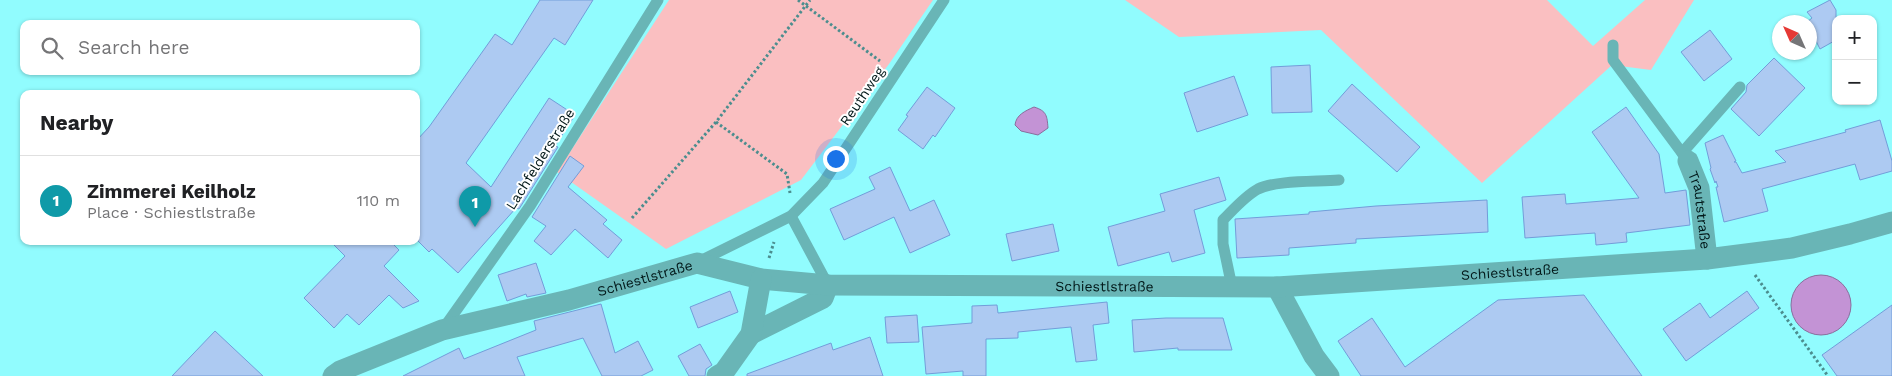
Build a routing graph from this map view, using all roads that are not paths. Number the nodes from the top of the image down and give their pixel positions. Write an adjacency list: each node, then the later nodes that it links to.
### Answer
1 (658, 0): 15 (lane, Lachfelderstraße)
2 (944, 0): 7 (lane, Reuthweg)
3 (1613, 45): 5 (lane)
4 (1740, 87): 5 (lane)
5 (1685, 158): 9 (street, Trautstraße)
6 (1339, 180): 13 (lane)
7 (792, 216): 10 (lane, Reuthweg); 12 (lane)
8 (1892, 222): 9 (street, Schiestlstraße)
9 (1707, 259): 14 (street, Schiestlstraße)
10 (697, 263): 11 (street, Schiestlstraße); 15 (street, Schiestlstraße)
11 (761, 279): 12 (street, Schiestlstraße); 16 (street)
12 (828, 285): 13 (street, Schiestlstraße); 16 (street)
13 (1232, 287): 14 (street, Schiestlstraße)
14 (1277, 287): 19 (street)
15 (442, 330): 17 (street, Schiestlstraße)
16 (751, 334): 18 (street)
17 (333, 376)
18 (717, 376)
19 (1329, 376)

